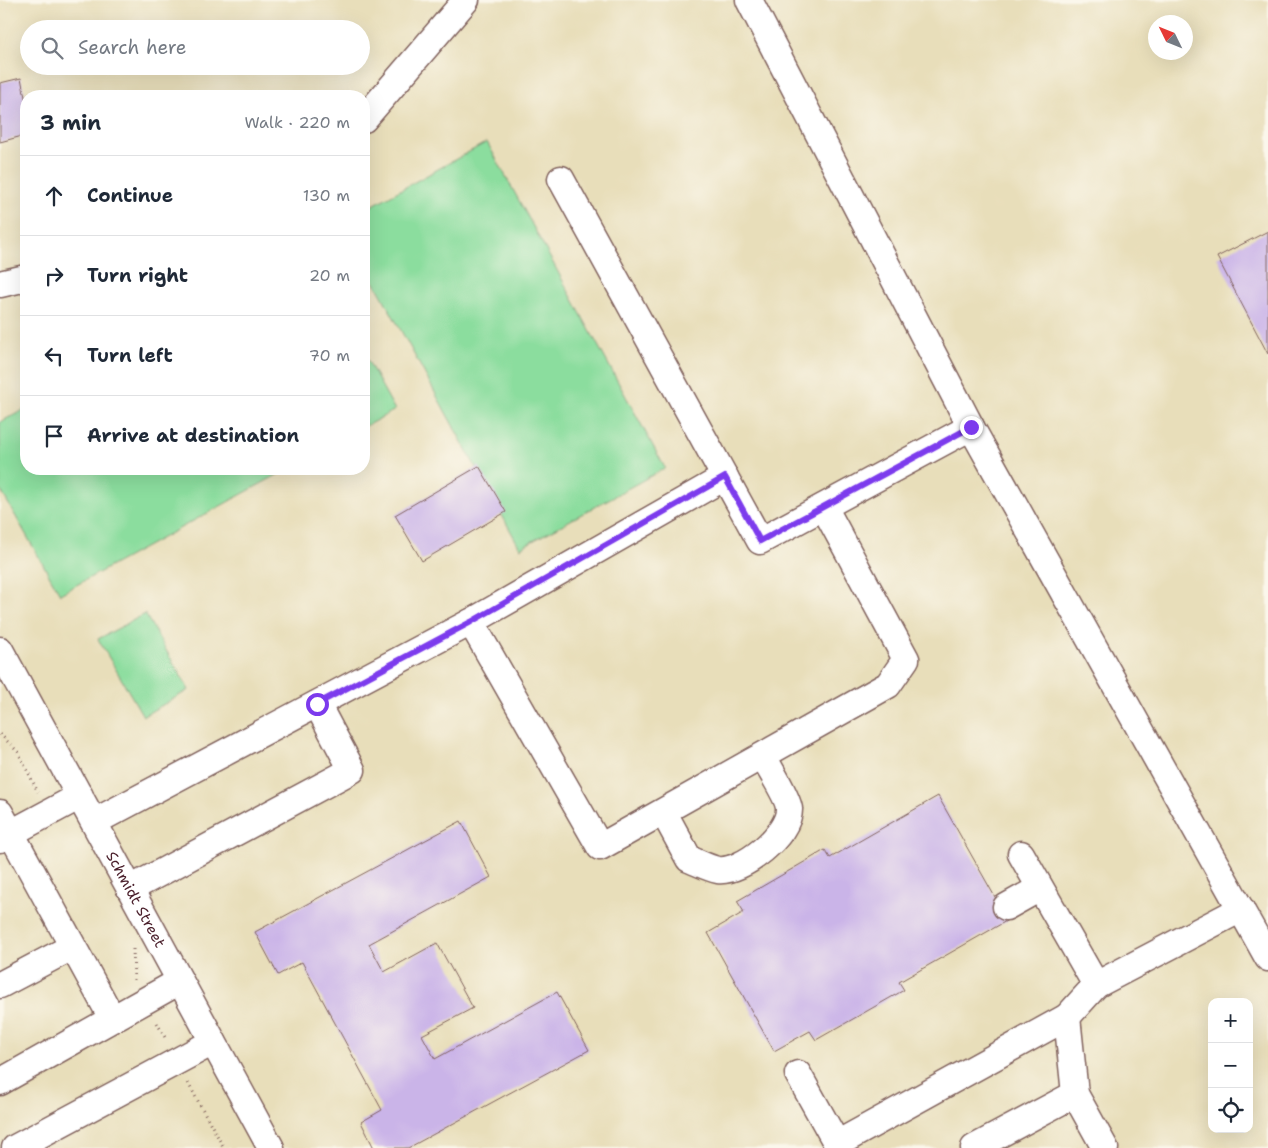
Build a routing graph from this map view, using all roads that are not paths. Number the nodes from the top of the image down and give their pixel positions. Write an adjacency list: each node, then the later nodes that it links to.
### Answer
1 (466, 0): 3 (street)
2 (749, 0): 7 (street)
3 (370, 112)
4 (561, 179): 8 (street)
5 (20, 279): 6 (street)
6 (0, 284)
7 (971, 427): 9 (street); 22 (street)
8 (725, 477): 9 (street); 10 (street)
9 (824, 507): 13 (street)
10 (471, 622): 12 (street); 15 (street)
11 (0, 650): 14 (street, Schmidt Street)
12 (317, 704): 16 (street); 19 (street)
13 (764, 757): 15 (street); 15 (street)
14 (80, 796): 16 (street, Schmidt Street); 17 (street)
15 (664, 813)
16 (94, 822): 19 (street, Schmidt Street)
17 (4, 828): 24 (street)
18 (1021, 854): 20 (street)
19 (130, 888): 25 (street, Schmidt Street)
20 (1040, 888): 21 (street); 27 (street)
21 (1006, 907)
22 (1241, 909): 23 (street); 27 (street)
23 (1264, 942)
24 (72, 947): 26 (street); 29 (street)
25 (180, 981): 29 (street); 30 (street, Schmidt Street)
26 (0, 985)
27 (1096, 985): 28 (street)
28 (1067, 1017): 33 (street); 34 (street)
29 (112, 1018): 32 (street)
30 (213, 1042): 35 (street); 36 (street, Schmidt Street)
31 (798, 1074): 34 (street)
32 (0, 1082)
33 (1075, 1094): 37 (street); 38 (street)
34 (833, 1146)
35 (15, 1148)
36 (271, 1148)
37 (974, 1148)
38 (1105, 1148)

